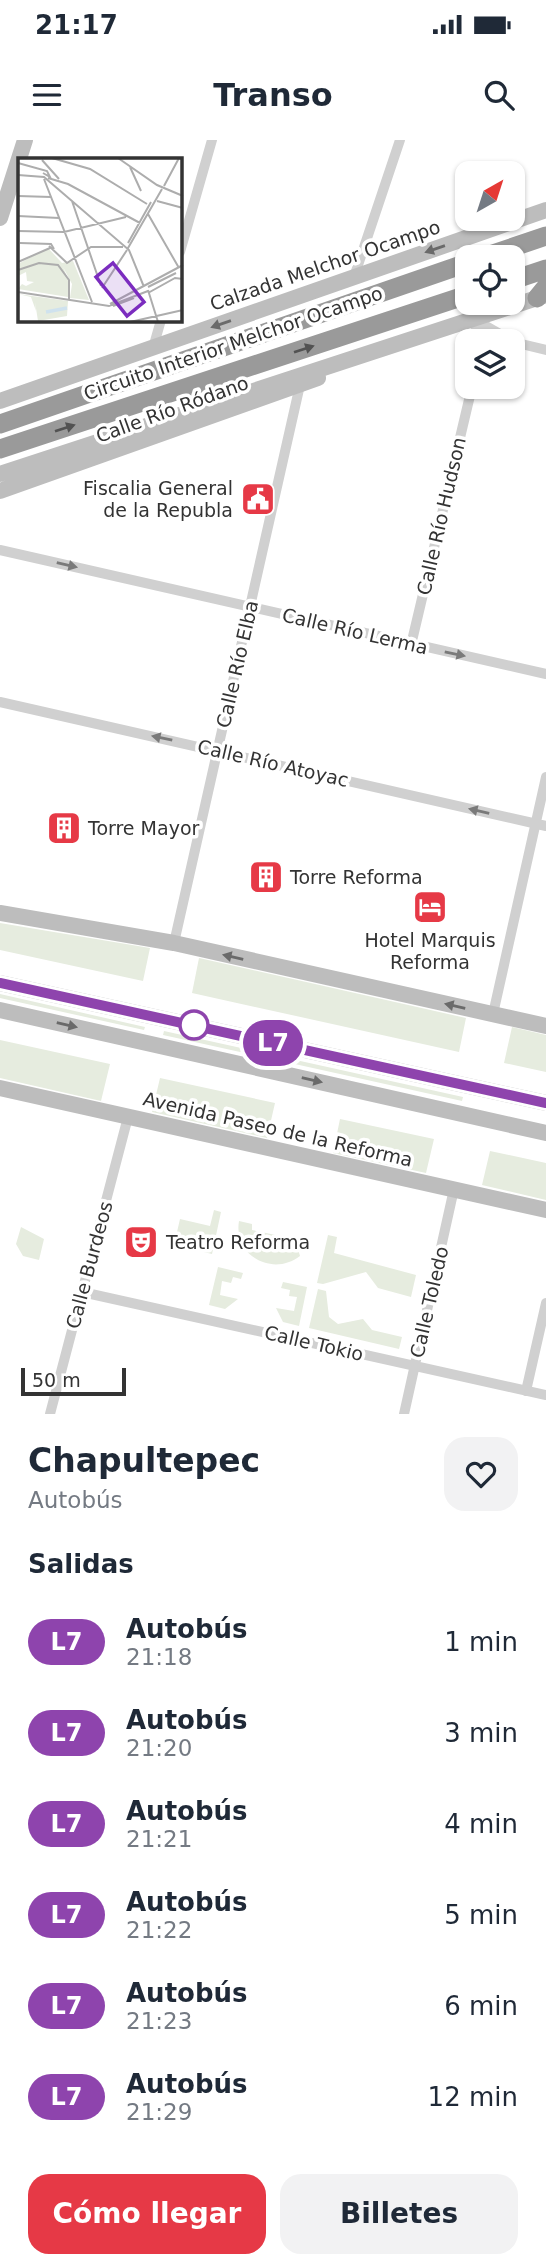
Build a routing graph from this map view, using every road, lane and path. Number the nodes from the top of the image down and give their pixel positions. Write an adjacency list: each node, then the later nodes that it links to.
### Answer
1 (24, 140): 4 (main road)
2 (212, 140): 9 (street)
3 (400, 140): 14 (street)
4 (18, 158)
5 (18, 160): 7 (main road)
6 (546, 210): 14 (main road, Calzada Melchor Ocampo, one-way to 14)
7 (0, 218)
8 (546, 236): 10 (highway)
9 (182, 244)
10 (519, 245)
11 (455, 267): 28 (highway, Circuito Interior Melchor Ocampo)
12 (546, 270): 13 (highway)
13 (525, 276)
14 (354, 277): 22 (main road, Calzada Melchor Ocampo, one-way to 22)
15 (543, 293): 17 (main road)
16 (455, 299): 29 (highway, Circuito Interior Melchor Ocampo, one-way to 16)
17 (472, 318): 19 (street); 20 (street); 24 (main road)
18 (160, 322): 22 (street)
19 (476, 329)
20 (491, 329)
21 (525, 344): 23 (street)
22 (153, 348): 27 (main road, Calzada Melchor Ocampo)
23 (546, 350)
24 (354, 356): 25 (main road, Calle Río Ródano); 30 (main road)
25 (300, 385): 31 (main road, Calle Río Ródano); 33 (street, Calle Río Elba)
26 (469, 399): 34 (street, Calle Río Hudson)
27 (0, 401)
28 (0, 424)
29 (0, 449)
30 (0, 474)
31 (0, 491)
32 (0, 550): 33 (street, Calle Río Lerma, one-way to 33)
33 (250, 606): 34 (street, Calle Río Lerma); 37 (street, Calle Río Elba)
34 (411, 645): 35 (street, Calle Río Lerma, one-way to 35)
35 (546, 674)
36 (0, 702): 37 (street, Calle Río Atoyac, one-way to 36)
37 (218, 750): 39 (street, Calle Río Atoyac, one-way to 37); 41 (street, Calle Río Elba)
38 (546, 777): 39 (street)
39 (541, 825): 44 (street)
40 (0, 914): 41 (main road)
41 (174, 943): 44 (main road, one-way to 41)
42 (0, 983): 47 (main road)
43 (0, 1010): 49 (main road, one-way to 49)
44 (493, 1014): 45 (main road)
45 (546, 1026)
46 (0, 1088): 48 (main road, Avenida Paseo de la Reforma)
47 (546, 1103)
48 (128, 1117): 50 (main road, Avenida Paseo de la Reforma); 52 (street, Calle Burdeos)
49 (546, 1133)
50 (454, 1189): 51 (main road, Avenida Paseo de la Reforma); 54 (street, Calle Toledo)
51 (546, 1210)
52 (82, 1292): 54 (street, Calle Tokio); 57 (street, Calle Burdeos)
53 (546, 1303): 55 (street)
54 (415, 1366): 55 (street, Calle Tokio); 58 (street, Calle Toledo)
55 (526, 1391): 56 (street, Calle Tokio)
56 (546, 1395)
57 (50, 1414)
58 (404, 1414)

